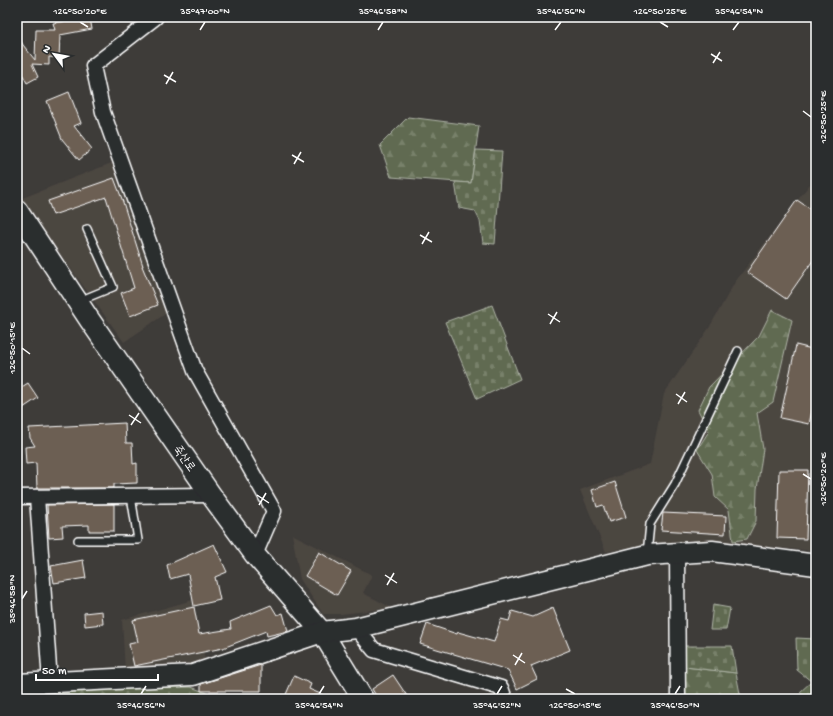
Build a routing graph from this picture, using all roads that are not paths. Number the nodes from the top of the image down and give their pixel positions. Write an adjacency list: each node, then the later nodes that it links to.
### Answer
1 (156, 17): 12 (street)
2 (17, 210): 4 (street, 죽산로)
3 (88, 229): 4 (lane)
4 (77, 302): 7 (street, 죽산로)
5 (738, 351): 13 (lane)
6 (131, 496): 7 (street); 9 (street); 10 (lane)
7 (211, 496): 12 (street, 죽산로)
8 (17, 497): 9 (street)
9 (37, 497): 17 (street)
10 (78, 540)
11 (677, 553): 13 (street); 14 (street); 22 (street)
12 (255, 555): 16 (street, 죽산로)
13 (647, 555): 15 (street)
14 (816, 564)
15 (356, 628): 16 (street); 20 (street)
16 (322, 632): 17 (street); 19 (street, 죽산로)
17 (50, 682): 18 (street)
18 (17, 684)
19 (363, 699)
20 (505, 699)
21 (665, 699): 22 (street)
22 (677, 699)

